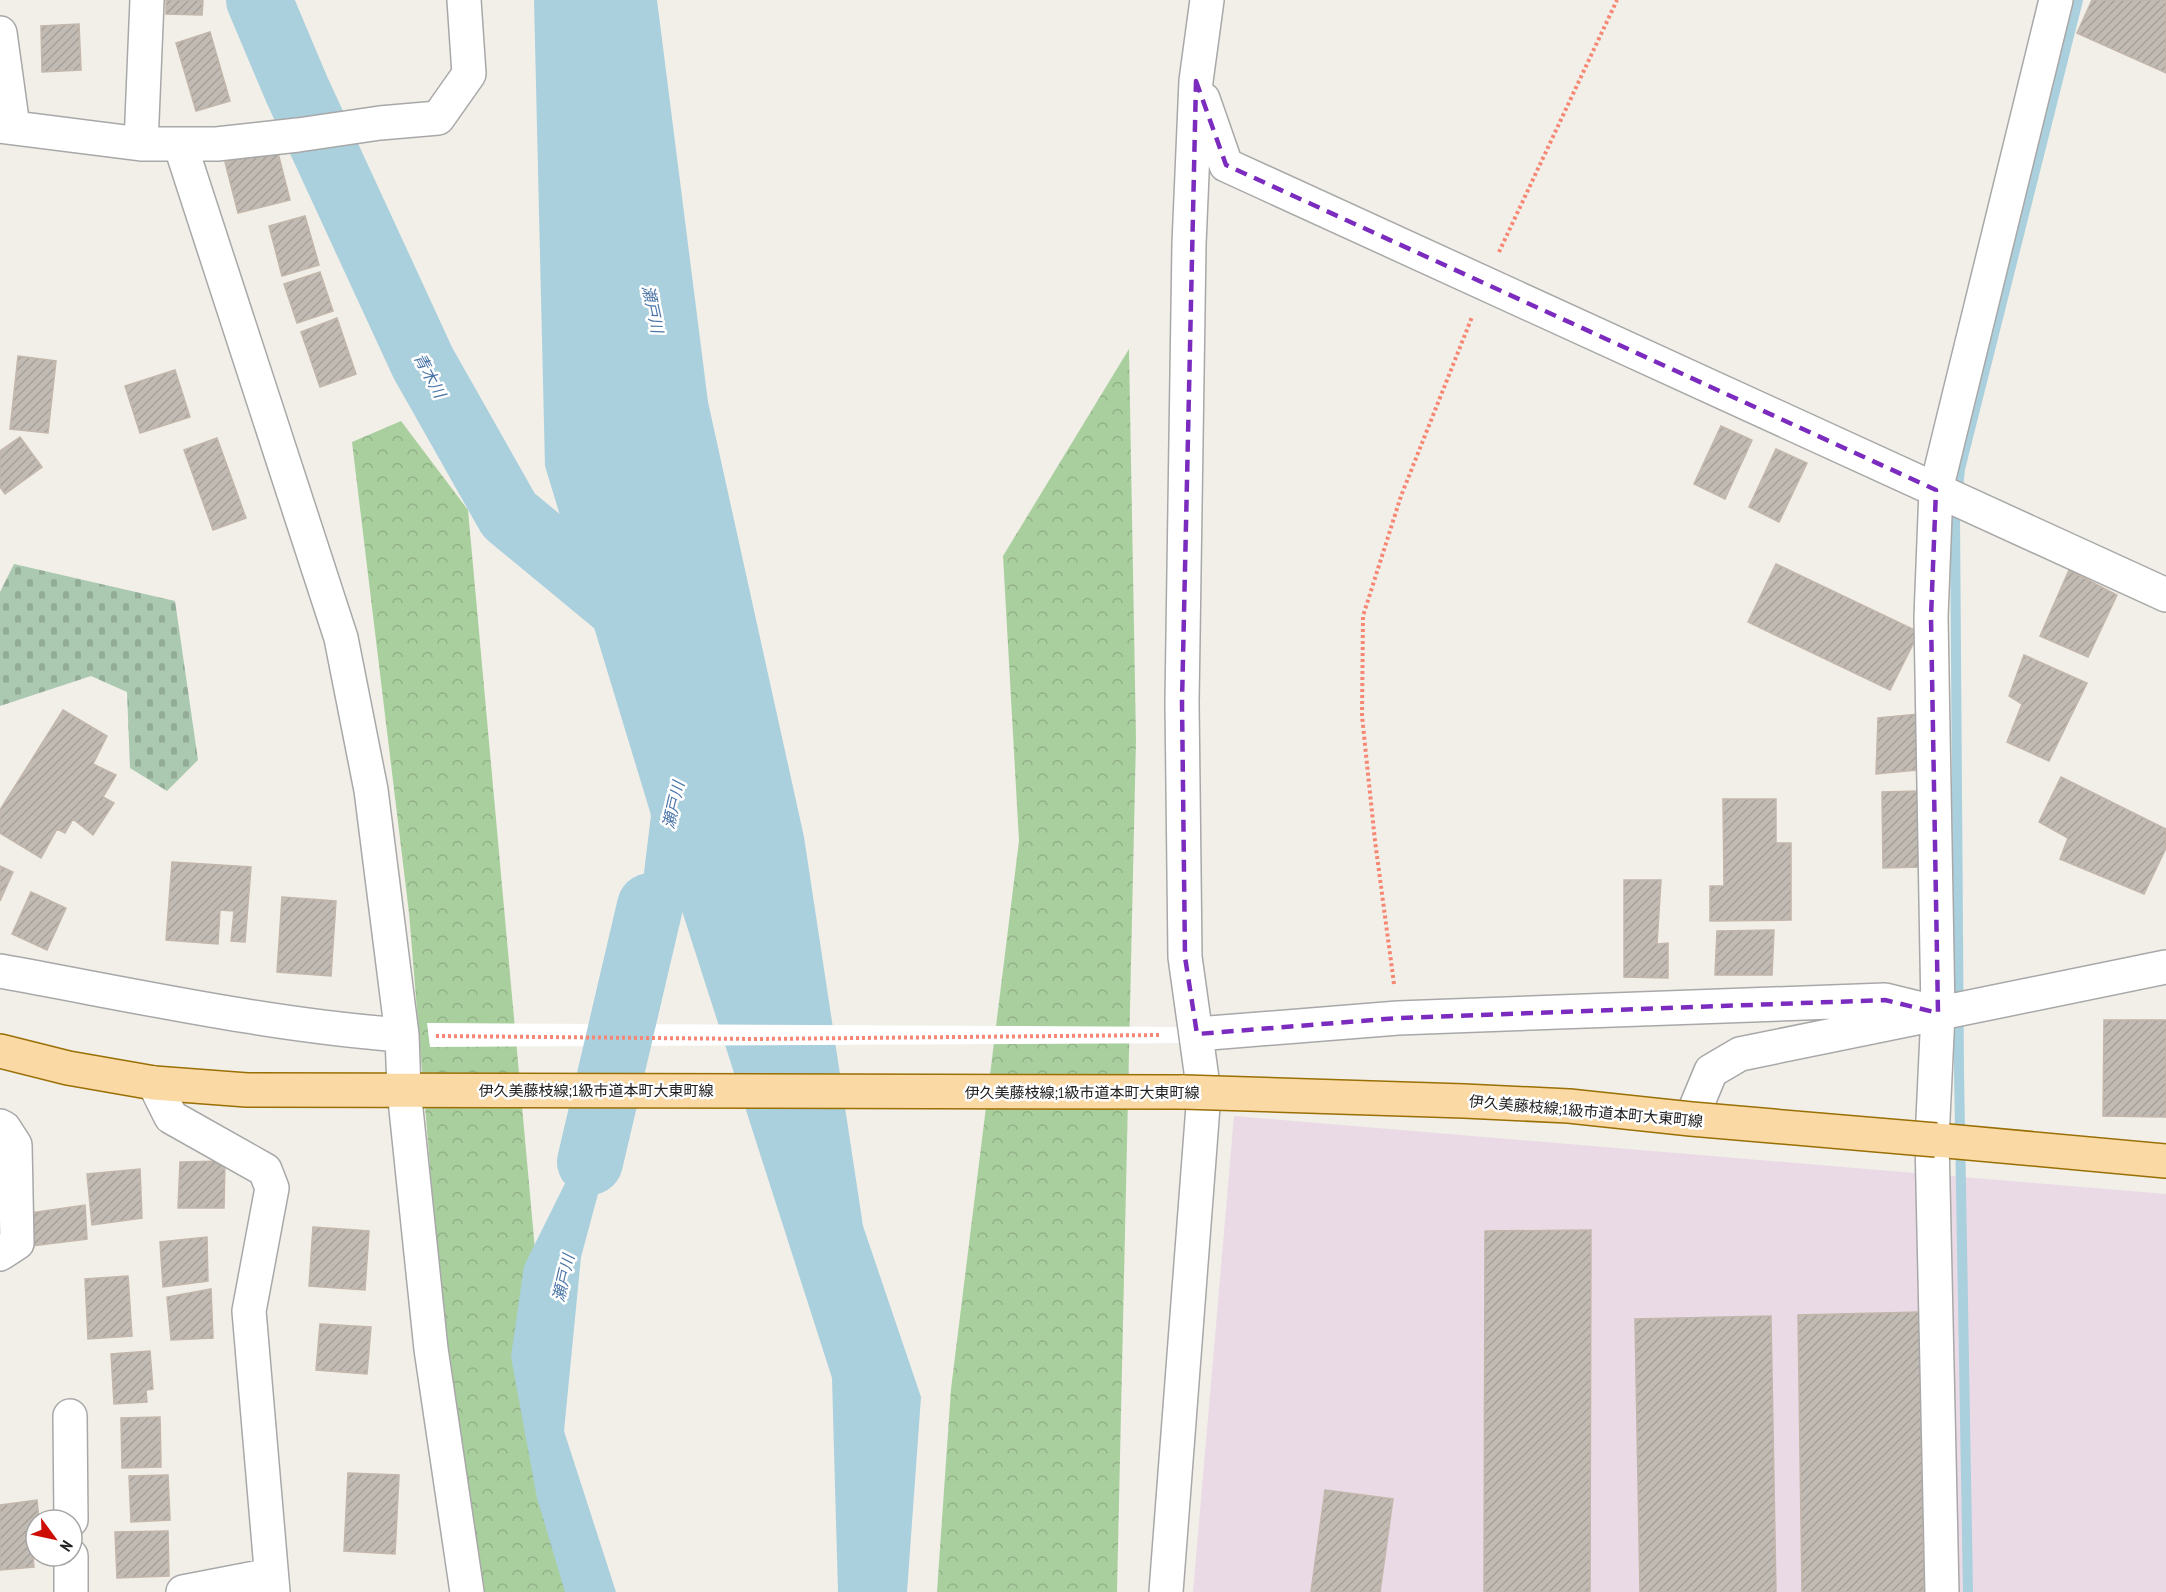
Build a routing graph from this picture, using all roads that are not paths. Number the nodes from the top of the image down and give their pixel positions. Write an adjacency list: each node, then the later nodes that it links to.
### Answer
1 (147, 0): 8 (street)
2 (464, 0): 9 (street)
3 (1207, 0): 6 (street)
4 (2056, 0): 10 (street)
5 (0, 33): 7 (street)
6 (1196, 81): 10 (street); 15 (street)
7 (6, 127): 8 (street)
8 (141, 144): 9 (street)
9 (180, 144): 16 (street)
10 (1936, 490): 11 (street); 14 (street)
11 (2166, 595)
12 (2166, 968): 14 (street)
13 (0, 971): 16 (street)
14 (1938, 1013): 15 (street); 21 (street); 23 (street)
15 (1197, 1034): 20 (street)
16 (415, 1036): 19 (street)
17 (0, 1050): 18 (main road, 伊久美藤枝線;1級市道本町大東町線)
18 (154, 1083): 19 (main road, 伊久美藤枝線;1級市道本町大東町線); 29 (street)
19 (412, 1089): 20 (main road, 伊久美藤枝線;1級市道本町大東町線, bridge); 32 (street)
20 (1204, 1093): 21 (main road, 伊久美藤枝線;1級市道本町大東町線, bridge); 33 (street)
21 (1691, 1119): 23 (main road, 伊久美藤枝線;1級市道本町大東町線, bridge)
22 (0, 1126): 25 (street)
23 (1932, 1140): 24 (main road, 伊久美藤枝線;1級市道本町大東町線); 34 (street)
24 (2166, 1161)
25 (0, 1254)
26 (70, 1416): 27 (street)
27 (70, 1508)
28 (71, 1568): 30 (street)
29 (271, 1584): 31 (street)
30 (71, 1592)
31 (183, 1592)
32 (467, 1592)
33 (1166, 1592)
34 (1942, 1592)

